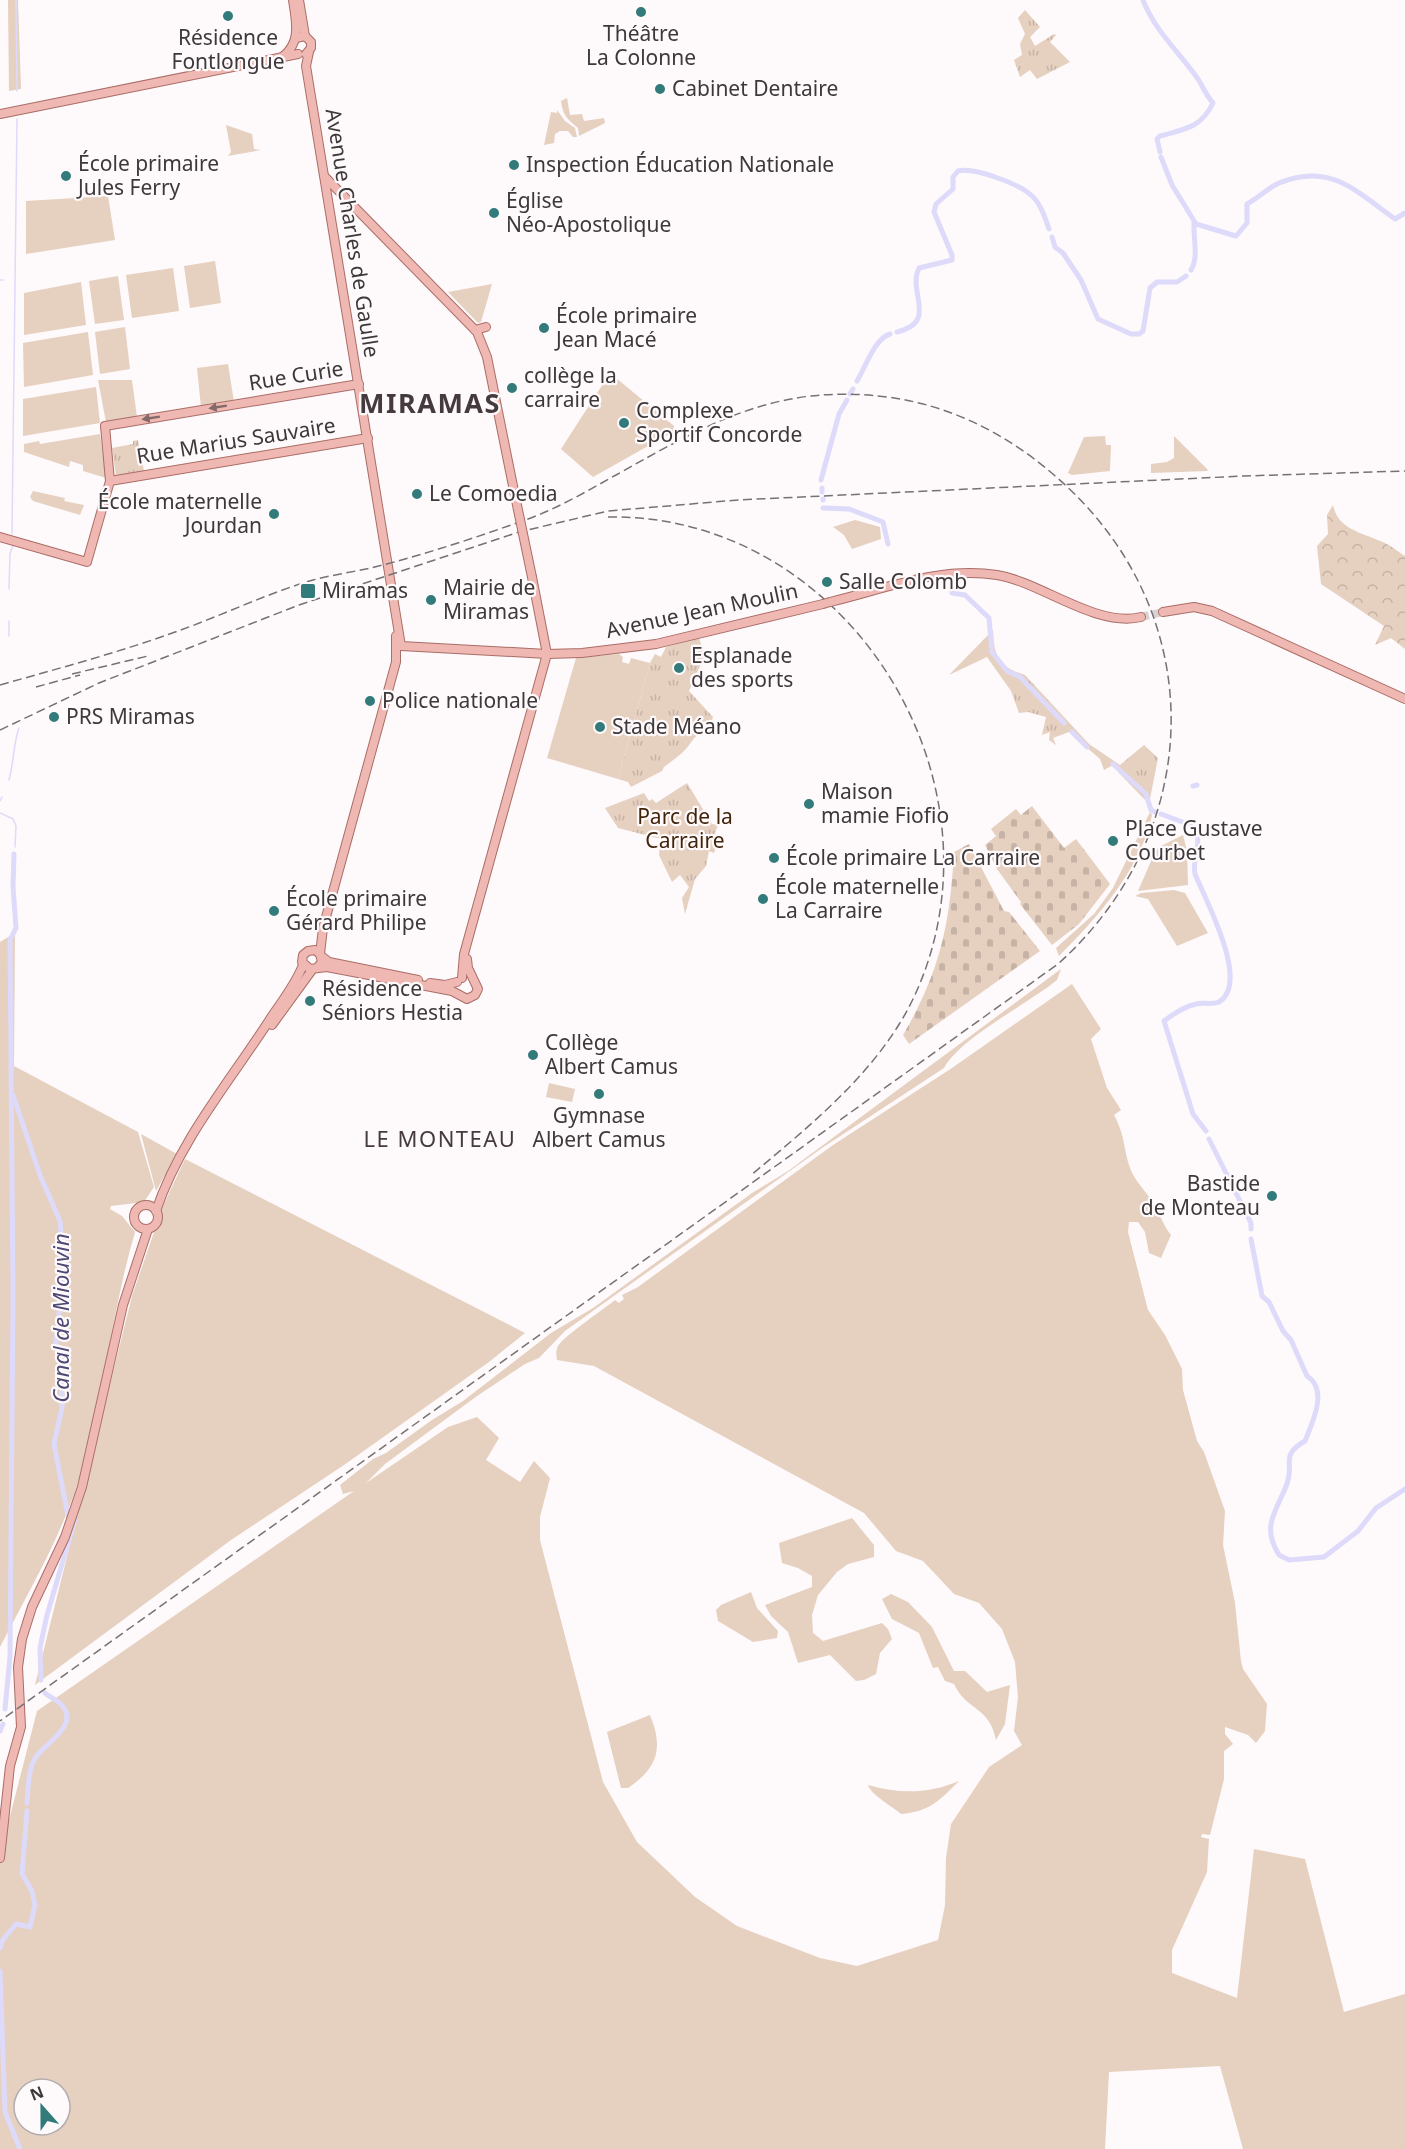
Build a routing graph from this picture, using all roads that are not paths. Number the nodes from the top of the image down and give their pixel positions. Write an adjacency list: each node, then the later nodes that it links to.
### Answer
1 (293, 0): 3 (main road)
2 (298, 0): 3 (main road)
3 (298, 40): 4 (main road); 5 (main road, Avenue Charles de Gaulle); 6 (main road)
4 (309, 52): 5 (main road); 7 (main road, Avenue Charles de Gaulle)
5 (299, 54): 6 (main road); 7 (main road, Avenue Charles de Gaulle)
6 (281, 58): 8 (main road)
7 (306, 66): 9 (main road, Avenue Charles de Gaulle)
8 (0, 114)
9 (325, 177): 11 (main road); 12 (main road, Avenue Charles de Gaulle)
10 (486, 327): 11 (main road)
11 (475, 330): 19 (main road, bridge)
12 (359, 384): 13 (main road, Avenue Charles de Gaulle); 14 (main road, Rue Curie, one-way to 14)
13 (368, 438): 14 (main road, Rue Marius Sauvaire); 18 (main road, Avenue Charles de Gaulle)
14 (110, 481): 15 (main road)
15 (2, 538)
16 (1163, 612): 20 (main road)
17 (1141, 618): 19 (main road, Avenue Jean Moulin)
18 (400, 652): 19 (main road, Avenue Jean Moulin); 21 (main road)
19 (547, 654): 22 (main road)
20 (1405, 699)
21 (323, 928): 23 (main road); 24 (main road)
22 (467, 948): 27 (main road); 28 (main road)
23 (309, 950): 24 (main road); 25 (main road)
24 (321, 955): 26 (main road); 28 (main road)
25 (303, 965): 26 (main road); 30 (main road)
26 (315, 969): 29 (main road); 30 (main road)
27 (473, 978): 28 (main road); 29 (main road)
28 (460, 980): 29 (main road)
29 (459, 995)
30 (260, 1037): 31 (main road)
31 (163, 1191): 32 (main road); 33 (main road)
32 (146, 1205): 33 (main road); 34 (main road)
33 (156, 1211): 35 (main road)
34 (137, 1225): 35 (main road); 36 (main road)
35 (148, 1229): 36 (main road)
36 (141, 1248): 37 (main road)
37 (0, 1858)

